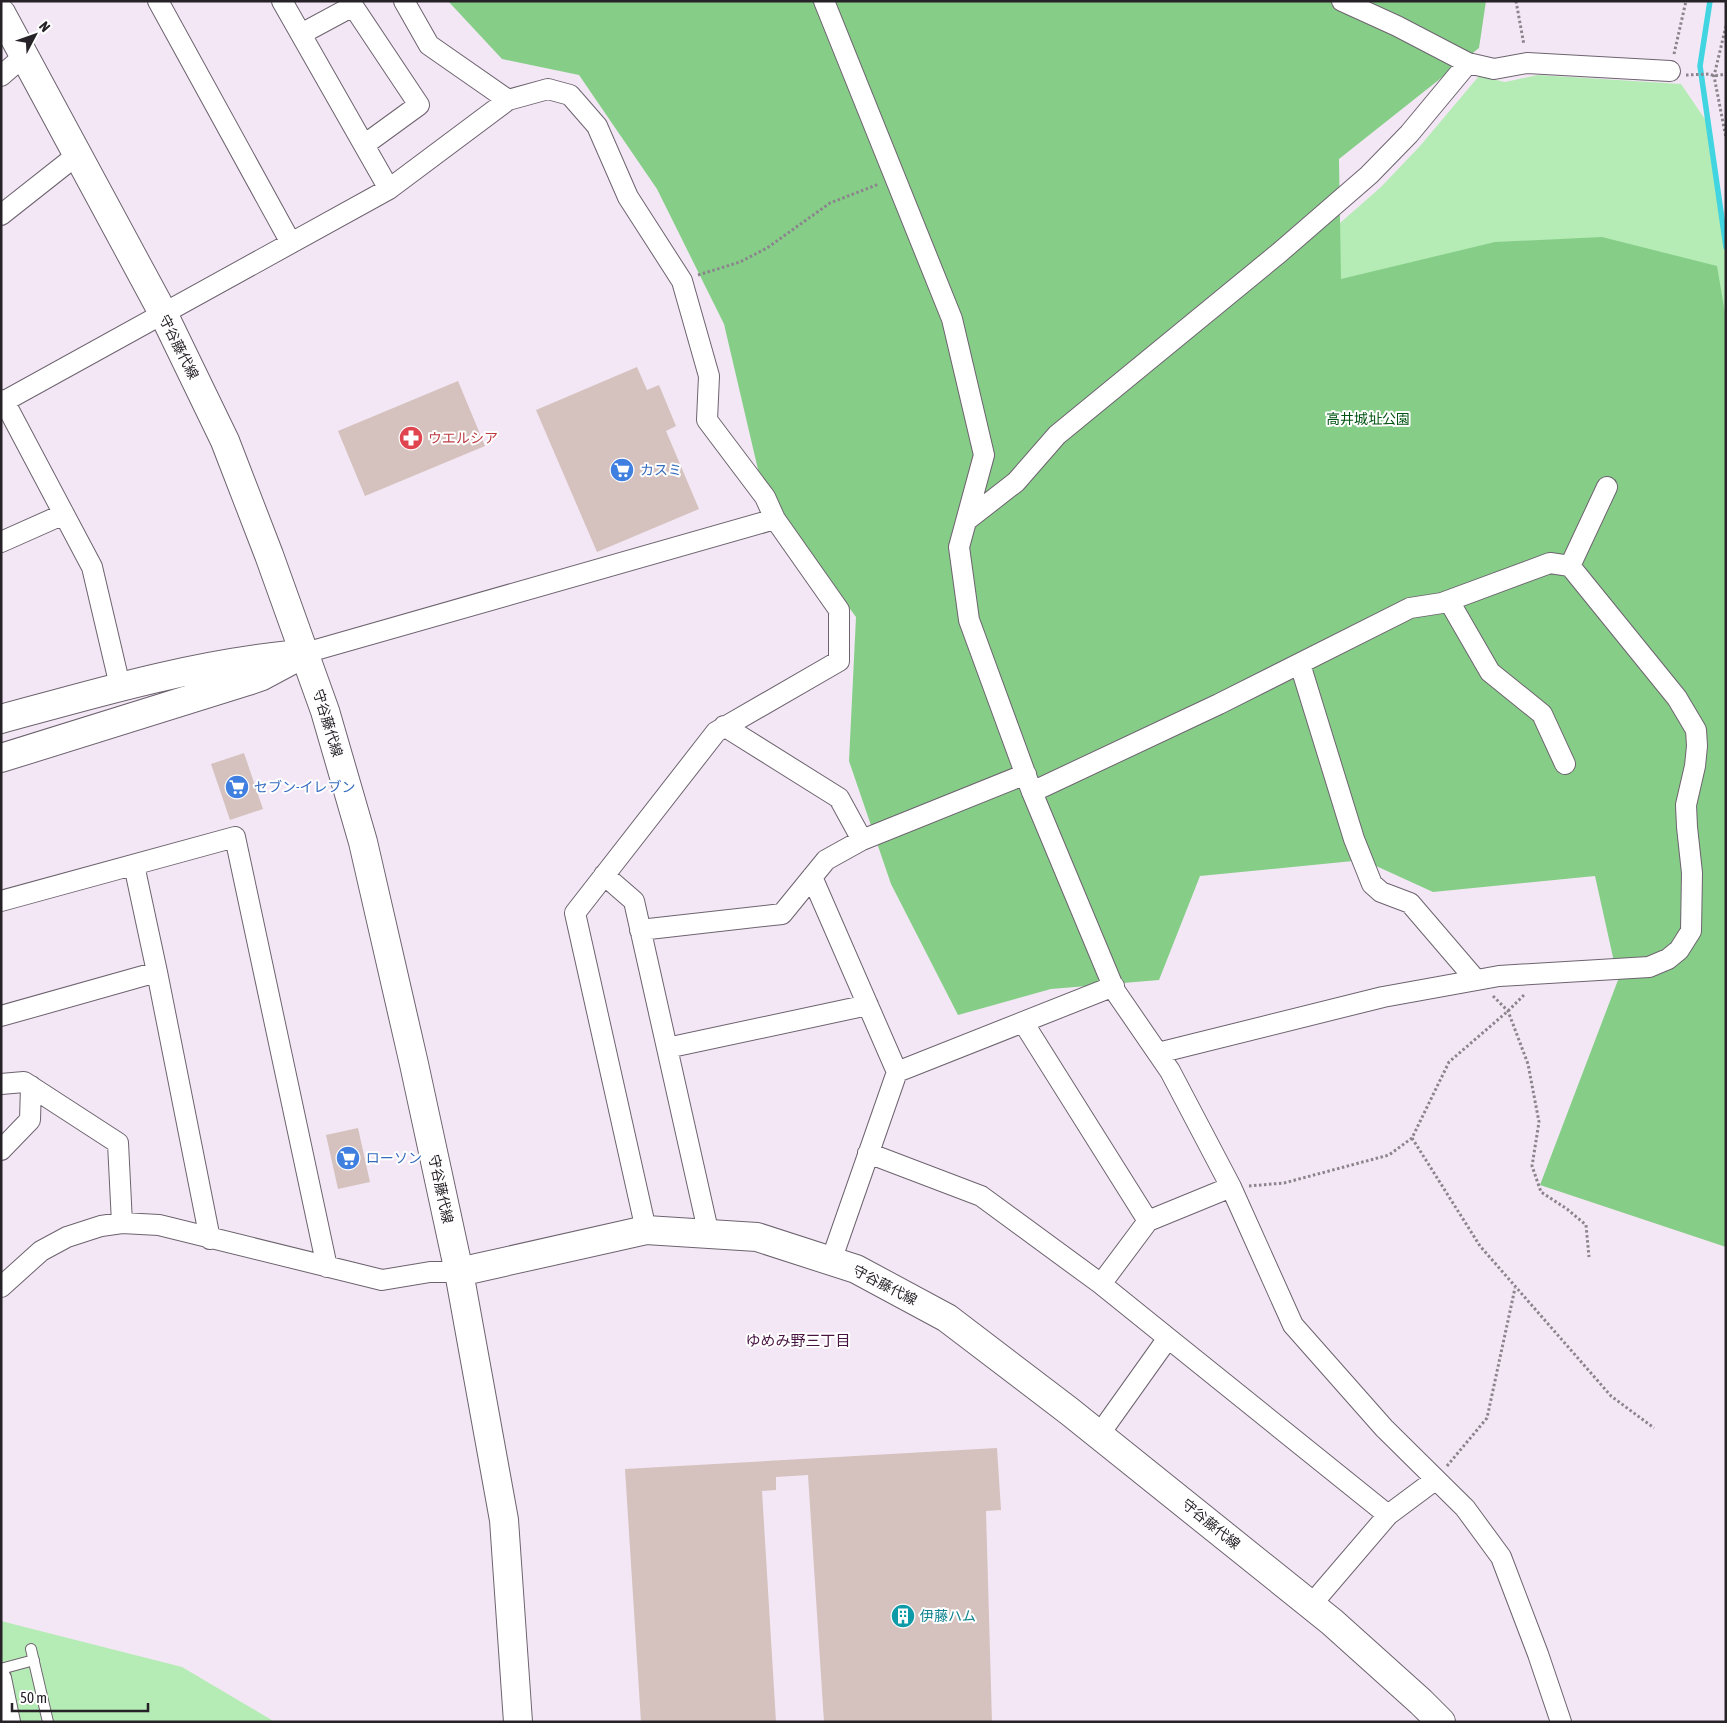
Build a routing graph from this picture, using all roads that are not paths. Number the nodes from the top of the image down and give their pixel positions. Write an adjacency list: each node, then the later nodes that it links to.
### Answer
1 (158, 1): 17 (street)
2 (282, 1): 7 (street)
3 (404, 1): 12 (street)
4 (824, 1): 23 (street)
5 (1342, 1): 9 (street)
6 (1, 13): 8 (main road, 守谷藤代線)
7 (301, 34): 13 (street); 13 (street)
8 (24, 56): 11 (street); 14 (main road, 守谷藤代線)
9 (1468, 63): 10 (street); 23 (street)
10 (1678, 73)
11 (1, 76)
12 (508, 100): 15 (street); 22 (street)
13 (364, 145): 15 (street)
14 (78, 155): 16 (street); 18 (main road, 守谷藤代線)
15 (389, 189): 17 (street)
16 (1, 215)
17 (291, 243): 18 (street)
18 (163, 313): 19 (street); 27 (main road, 守谷藤代線)
19 (2, 401): 21 (street)
20 (1607, 487): 25 (street)
21 (64, 514): 24 (street); 29 (street)
22 (775, 519): 27 (street); 31 (street)
23 (967, 520): 34 (street)
24 (1, 542)
25 (1570, 566): 26 (street); 42 (street)
26 (1449, 601): 28 (street); 33 (street)
27 (305, 653): 29 (main road); 32 (main road); 62 (main road, 守谷藤代線)
28 (1300, 664): 34 (street); 42 (street)
29 (120, 686): 30 (main road)
30 (1, 720)
31 (724, 726): 35 (street); 37 (street)
32 (1, 758)
33 (1565, 764)
34 (1029, 783): 35 (street); 43 (street)
35 (862, 840): 38 (street)
36 (134, 864): 39 (street); 41 (street); 61 (street)
37 (604, 875): 40 (street); 57 (street)
38 (812, 877): 40 (street); 44 (street)
39 (1, 901)
40 (640, 930): 47 (street)
41 (157, 972): 45 (street); 59 (street)
42 (1476, 980): 48 (street)
43 (1114, 986): 46 (street); 48 (street)
44 (868, 1005): 47 (street); 49 (street)
45 (1, 1016)
46 (1023, 1022): 49 (street); 55 (street)
47 (667, 1048): 58 (street)
48 (1158, 1054): 54 (street)
49 (897, 1072): 53 (street)
50 (1, 1084): 51 (street)
51 (31, 1086): 52 (street); 56 (street)
52 (1, 1150)
53 (868, 1153): 60 (street); 63 (street)
54 (1231, 1187): 55 (street); 67 (street)
55 (1148, 1221): 63 (street)
56 (122, 1224): 59 (street); 64 (street)
57 (646, 1230): 58 (main road, 守谷藤代線); 62 (main road, 守谷藤代線)
58 (709, 1234): 60 (main road, 守谷藤代線)
59 (210, 1239): 61 (street)
60 (831, 1261): 66 (main road, 守谷藤代線)
61 (327, 1267): 62 (street)
62 (459, 1272): 76 (main road)
63 (1101, 1284): 65 (street)
64 (1, 1288)
65 (1168, 1338): 66 (street); 68 (street)
66 (1097, 1433): 69 (main road, 守谷藤代線)
67 (1435, 1480): 68 (street); 78 (street)
68 (1388, 1515): 69 (street)
69 (1311, 1605): 77 (main road, 守谷藤代線)
70 (32, 1649): 71 (lane)
71 (34, 1660): 72 (lane); 75 (lane)
72 (1, 1669)
73 (1, 1678): 74 (street)
74 (10, 1722)
75 (48, 1722)
76 (518, 1722)
77 (1441, 1722)
78 (1561, 1722)

